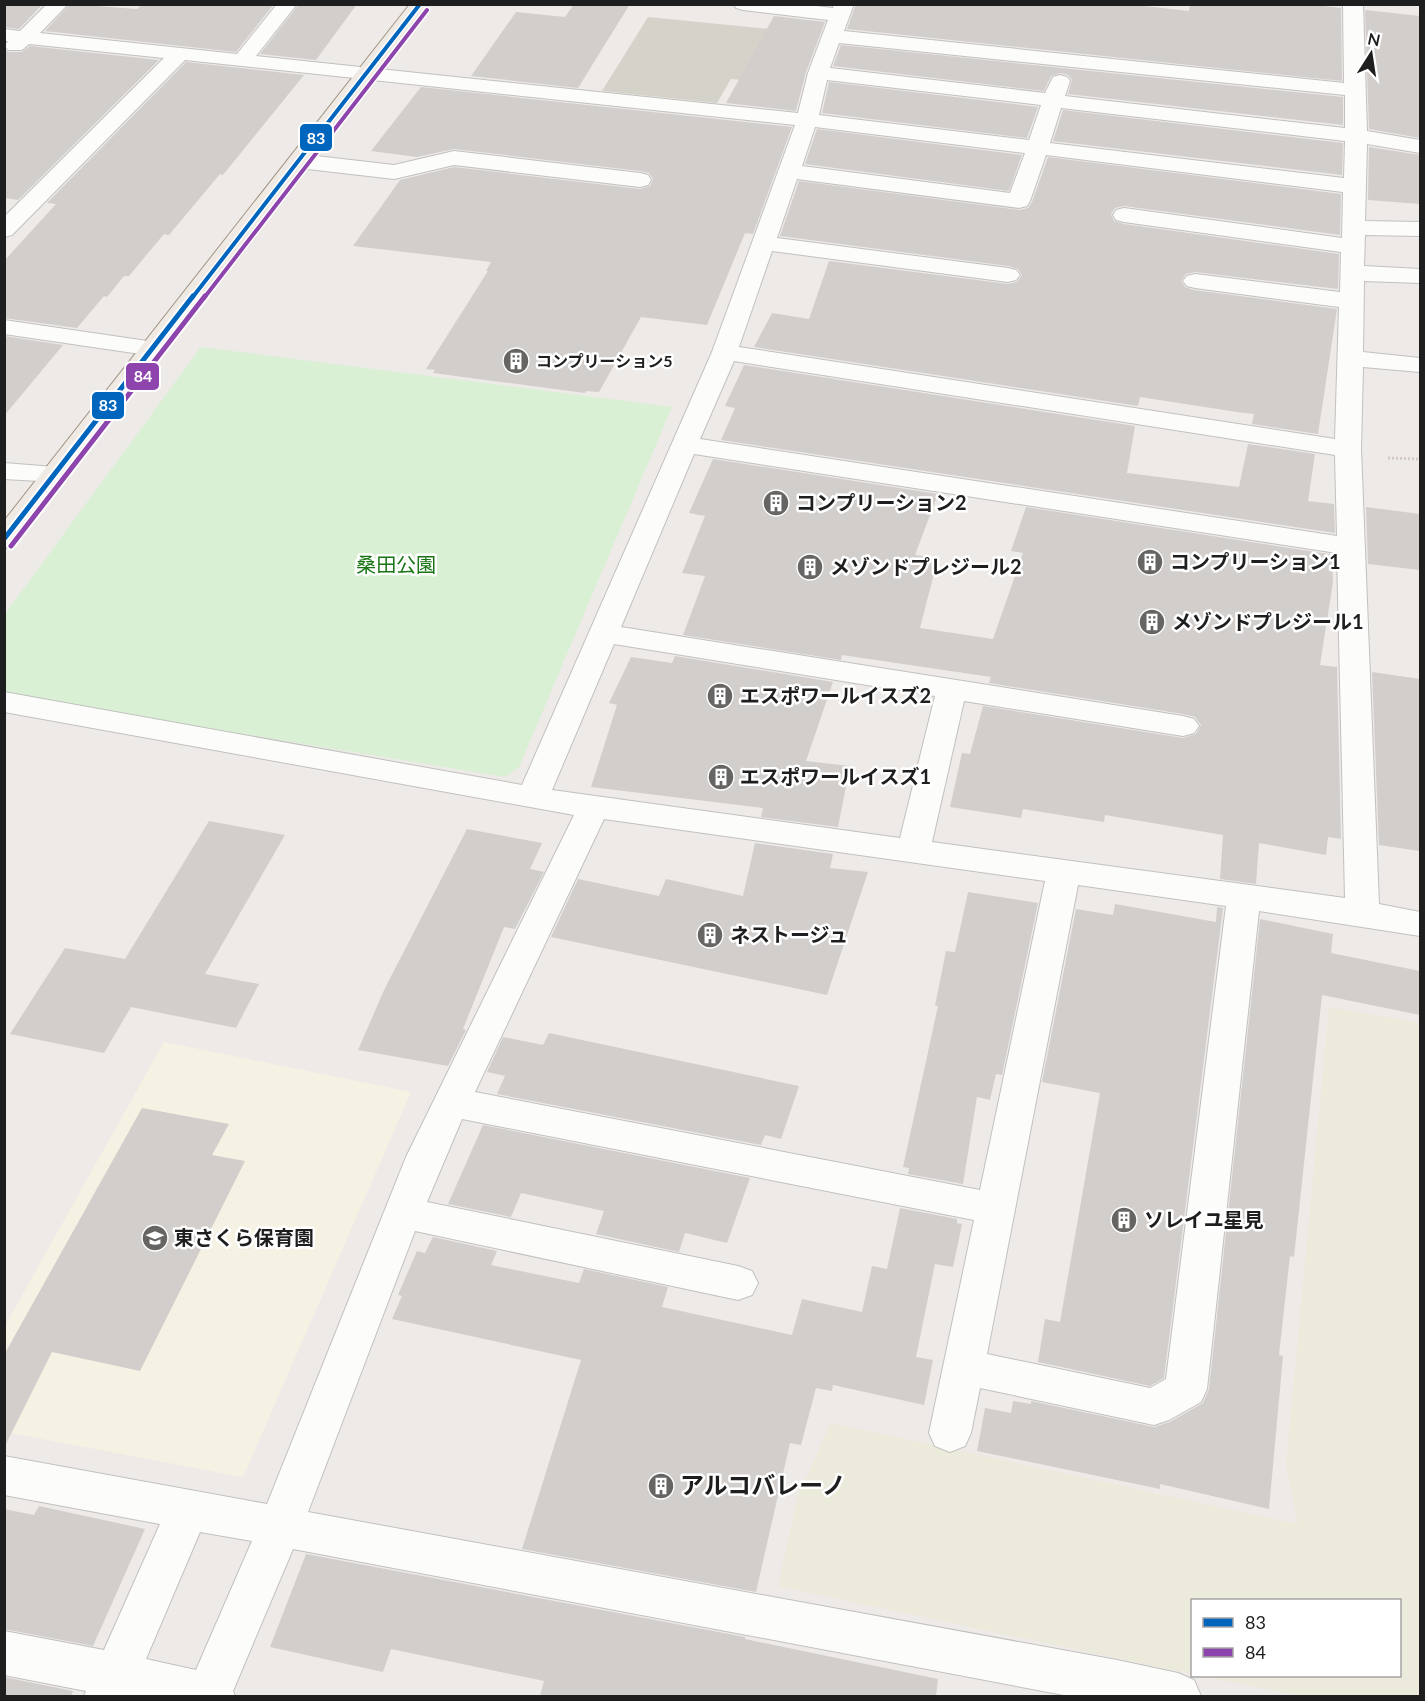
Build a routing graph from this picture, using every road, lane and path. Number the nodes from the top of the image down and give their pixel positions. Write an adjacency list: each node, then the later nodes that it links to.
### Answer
1 (59, 4): 8 (street)
2 (288, 4): 11 (street)
3 (420, 4): 13 (main road)
4 (743, 4): 6 (street)
5 (1353, 4): 15 (street)
6 (839, 19): 12 (street); 14 (street)
7 (4, 35): 8 (street)
8 (26, 36): 9 (street); 10 (street)
9 (181, 53): 11 (street); 27 (street)
10 (4, 56)
11 (242, 60): 13 (street)
12 (1066, 60): 15 (street); 16 (street)
13 (367, 73): 17 (street); 21 (main road)
14 (818, 73): 16 (street); 17 (street)
15 (1355, 90): 18 (street)
16 (1054, 101): 18 (street); 20 (street)
17 (807, 120): 20 (street); 22 (street)
18 (1356, 136): 19 (street); 24 (street)
19 (1420, 146)
20 (1039, 148): 22 (street); 24 (street)
21 (299, 160): 23 (street); 36 (main road)
22 (789, 171): 29 (street)
23 (640, 180)
24 (1353, 186): 28 (street)
25 (1124, 215): 28 (street)
26 (1420, 229): 28 (street)
27 (4, 230)
28 (1353, 237): 30 (street)
29 (764, 243): 31 (street); 37 (street)
30 (1351, 273): 32 (street); 34 (street)
31 (1008, 275)
32 (1420, 276)
33 (1195, 281): 34 (street)
34 (1351, 301): 38 (street)
35 (4, 327): 36 (street)
36 (154, 349): 43 (main road)
37 (725, 352): 40 (street); 41 (street)
38 (1350, 358): 39 (street); 41 (street)
39 (1420, 366)
40 (684, 446): 45 (street); 46 (street)
41 (1348, 449): 45 (street)
42 (4, 471): 43 (street)
43 (57, 474): 44 (main road)
44 (4, 540)
45 (1351, 547): 55 (street)
46 (604, 633): 47 (street); 50 (street)
47 (952, 688): 49 (street); 52 (street)
48 (4, 702): 50 (street)
49 (1183, 726)
50 (532, 798): 51 (street)
51 (594, 807): 52 (street); 57 (street)
52 (913, 851): 53 (street)
53 (1064, 872): 54 (street); 58 (street)
54 (1244, 897): 55 (street); 61 (street)
55 (1362, 913): 56 (street)
56 (1420, 924)
57 (451, 1102): 58 (street); 59 (street)
58 (996, 1209): 61 (street)
59 (403, 1213): 60 (street); 65 (street)
60 (738, 1283)
61 (965, 1367): 62 (street)
62 (950, 1433)
63 (4, 1475): 64 (street)
64 (188, 1509): 65 (street); 67 (street)
65 (281, 1525): 68 (street); 69 (street)
66 (4, 1653): 67 (street)
67 (111, 1685): 69 (street)
68 (1117, 1690): 70 (street)
69 (209, 1696)
70 (1178, 1696)

